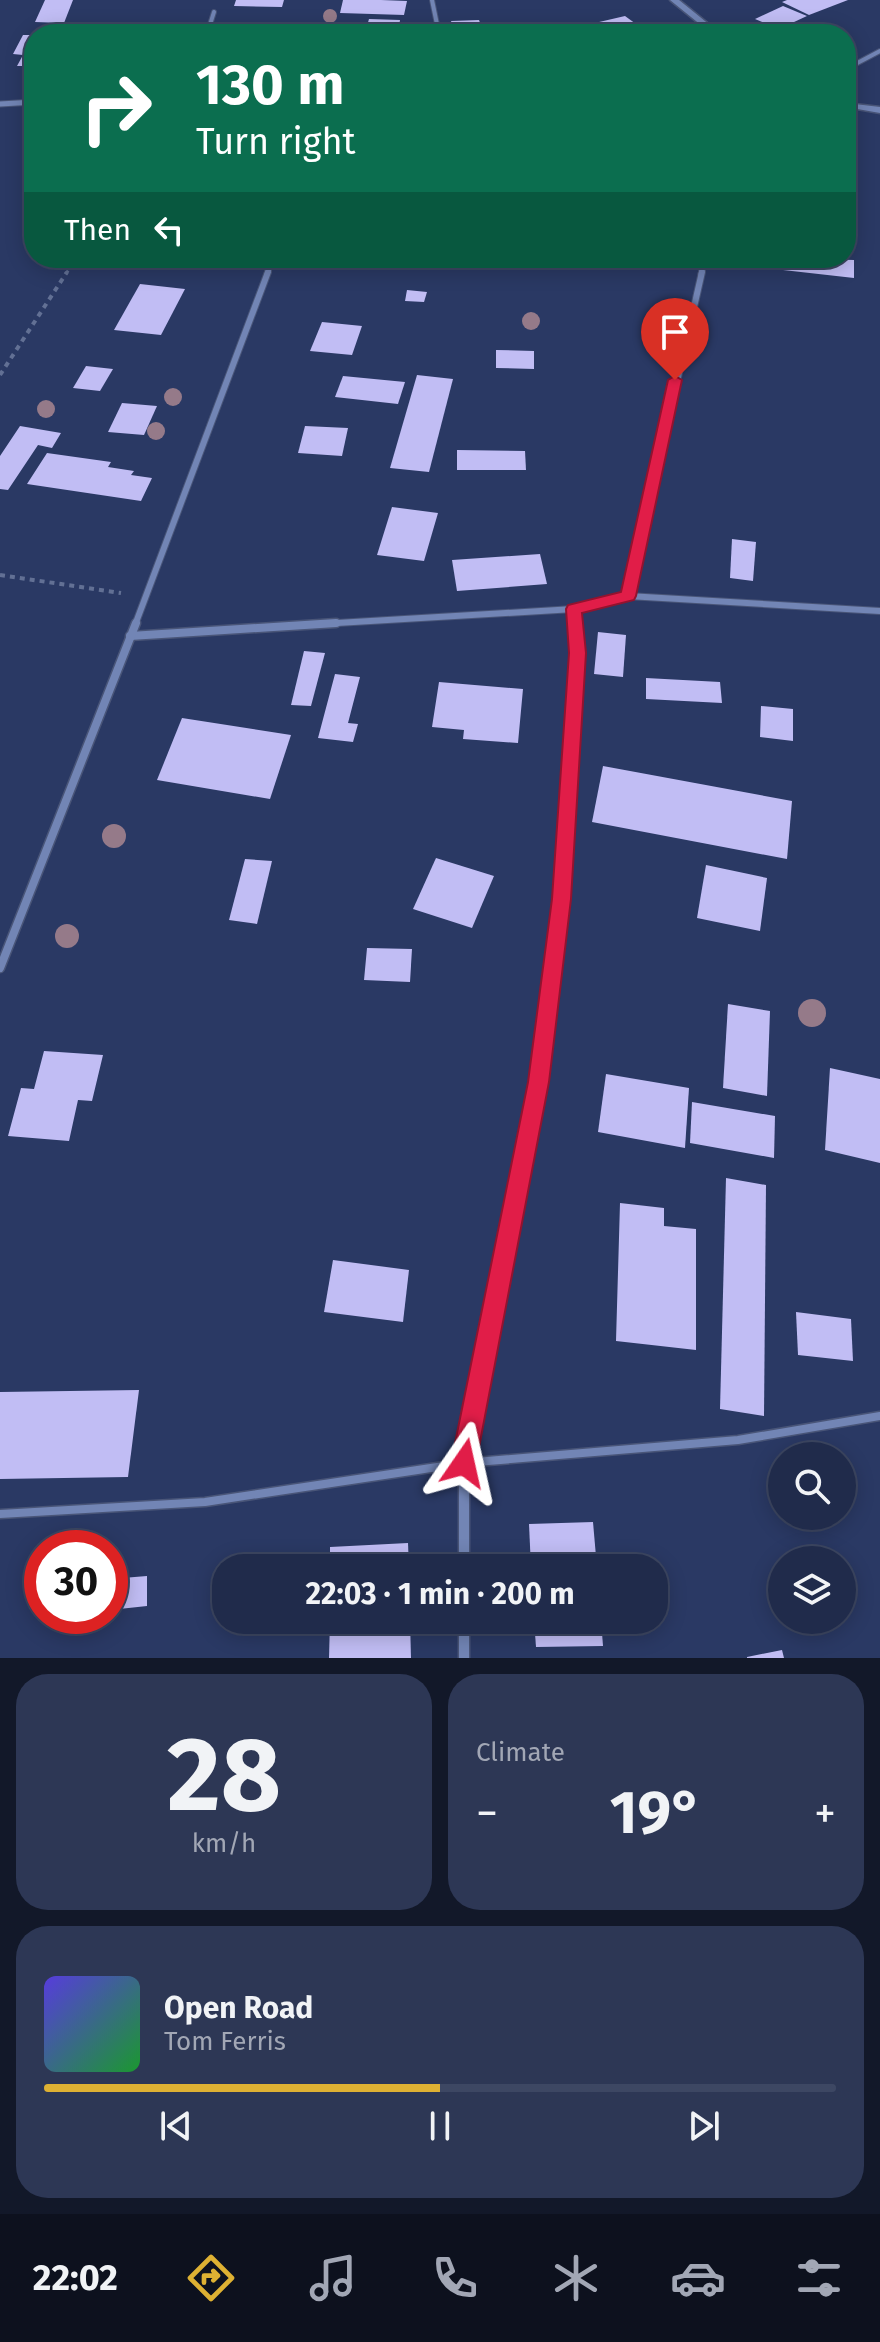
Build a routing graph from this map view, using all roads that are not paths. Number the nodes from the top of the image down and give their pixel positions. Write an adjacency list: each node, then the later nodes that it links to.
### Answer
1 (432, 0): 5 (lane)
2 (674, 0): 6 (street)
3 (214, 12): 4 (lane)
4 (210, 24)
5 (437, 24)
6 (704, 24)
7 (880, 51): 8 (lane)
8 (856, 64)
9 (24, 103): 10 (street)
10 (0, 104)
11 (856, 106): 12 (street)
12 (880, 110)
13 (269, 268): 18 (street)
14 (703, 268): 15 (street)
15 (628, 596): 16 (street); 17 (street)
16 (574, 609): 18 (street); 21 (street)
17 (880, 611)
18 (130, 636): 19 (street)
19 (0, 968)
20 (880, 1416): 21 (lane)
21 (464, 1463): 22 (lane); 23 (street)
22 (0, 1514)
23 (464, 1554)
24 (464, 1634): 25 (street)
25 (464, 1658)

